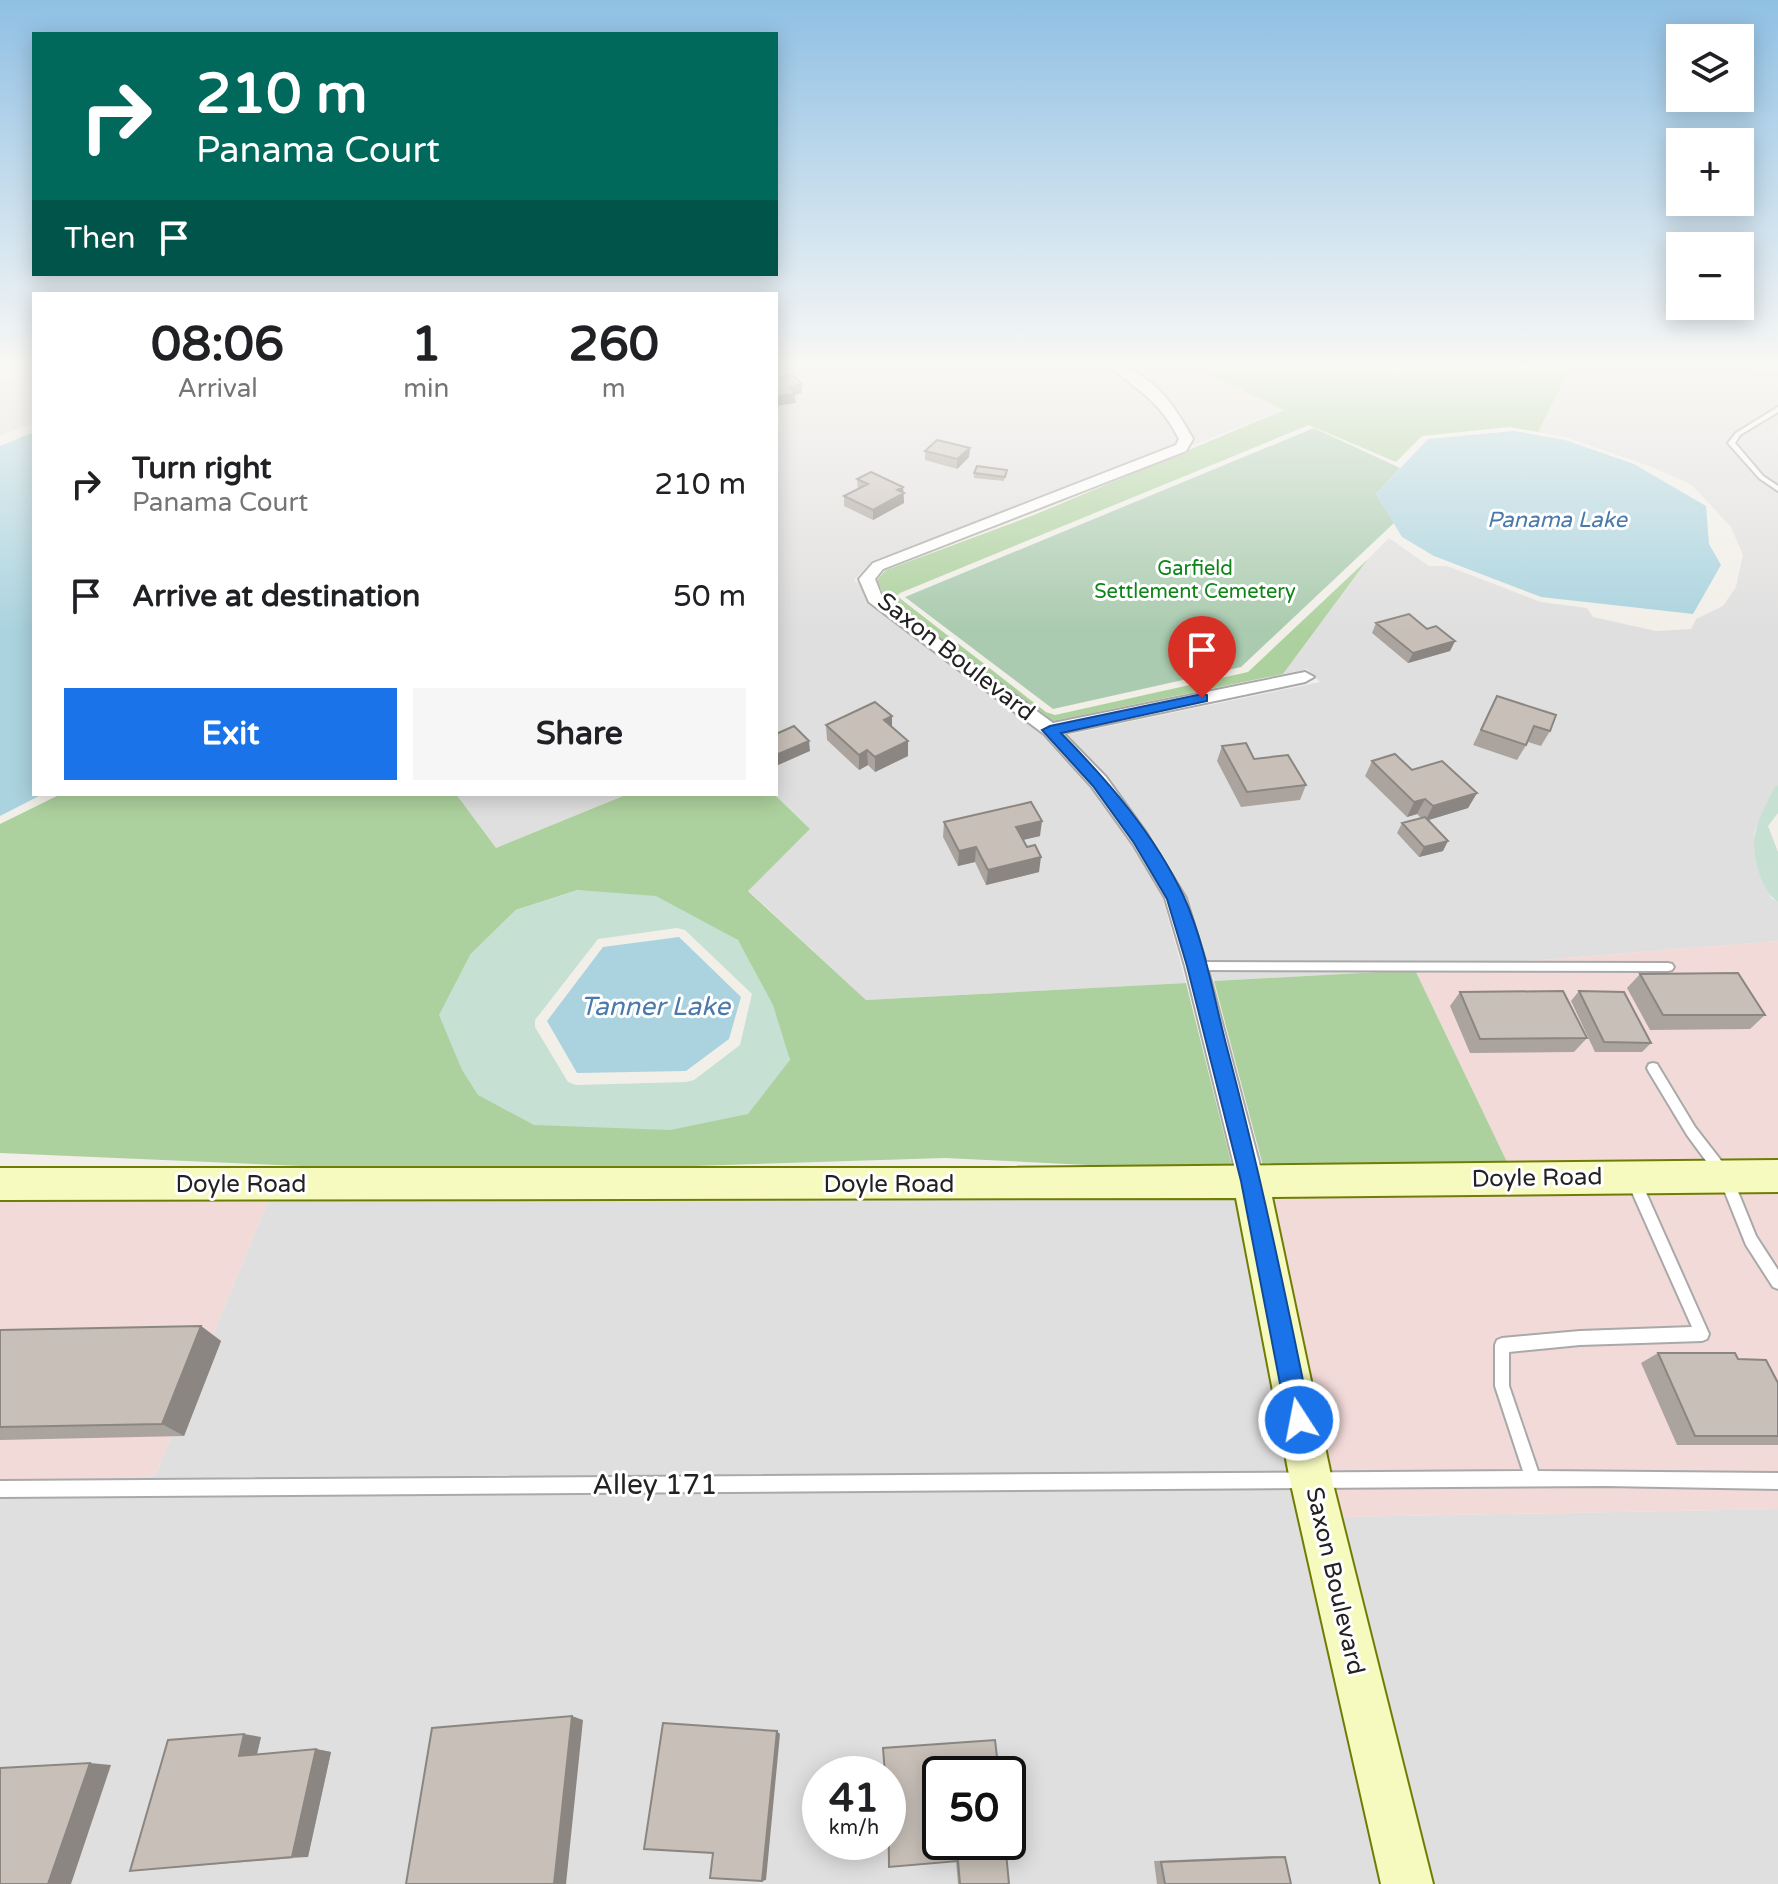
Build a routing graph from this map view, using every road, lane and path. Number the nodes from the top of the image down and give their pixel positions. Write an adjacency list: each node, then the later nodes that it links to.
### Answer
1 (1163, 455): 5 (street, Saxon Boulevard)
2 (1742, 455): 3 (lane)
3 (1778, 489)
4 (1305, 677): 5 (street)
5 (1050, 730): 6 (street, Saxon Boulevard)
6 (1196, 966): 7 (lane); 12 (street, Saxon Boulevard)
7 (1668, 967)
8 (1653, 1068): 9 (lane)
9 (1725, 1176): 10 (main road, Doyle Road); 11 (main road, Doyle Road); 14 (lane)
10 (1778, 1176)
11 (1632, 1177): 12 (main road, Doyle Road); 15 (lane)
12 (1251, 1181): 13 (main road, Doyle Road); 16 (main road, Saxon Boulevard)
13 (0, 1184)
14 (1778, 1282)
15 (1533, 1478): 16 (lane, Alley 171); 17 (lane, Alley 171)
16 (1311, 1480): 18 (lane, Alley 171); 19 (main road, Saxon Boulevard)
17 (1778, 1481)
18 (0, 1489)
19 (1407, 1884)

